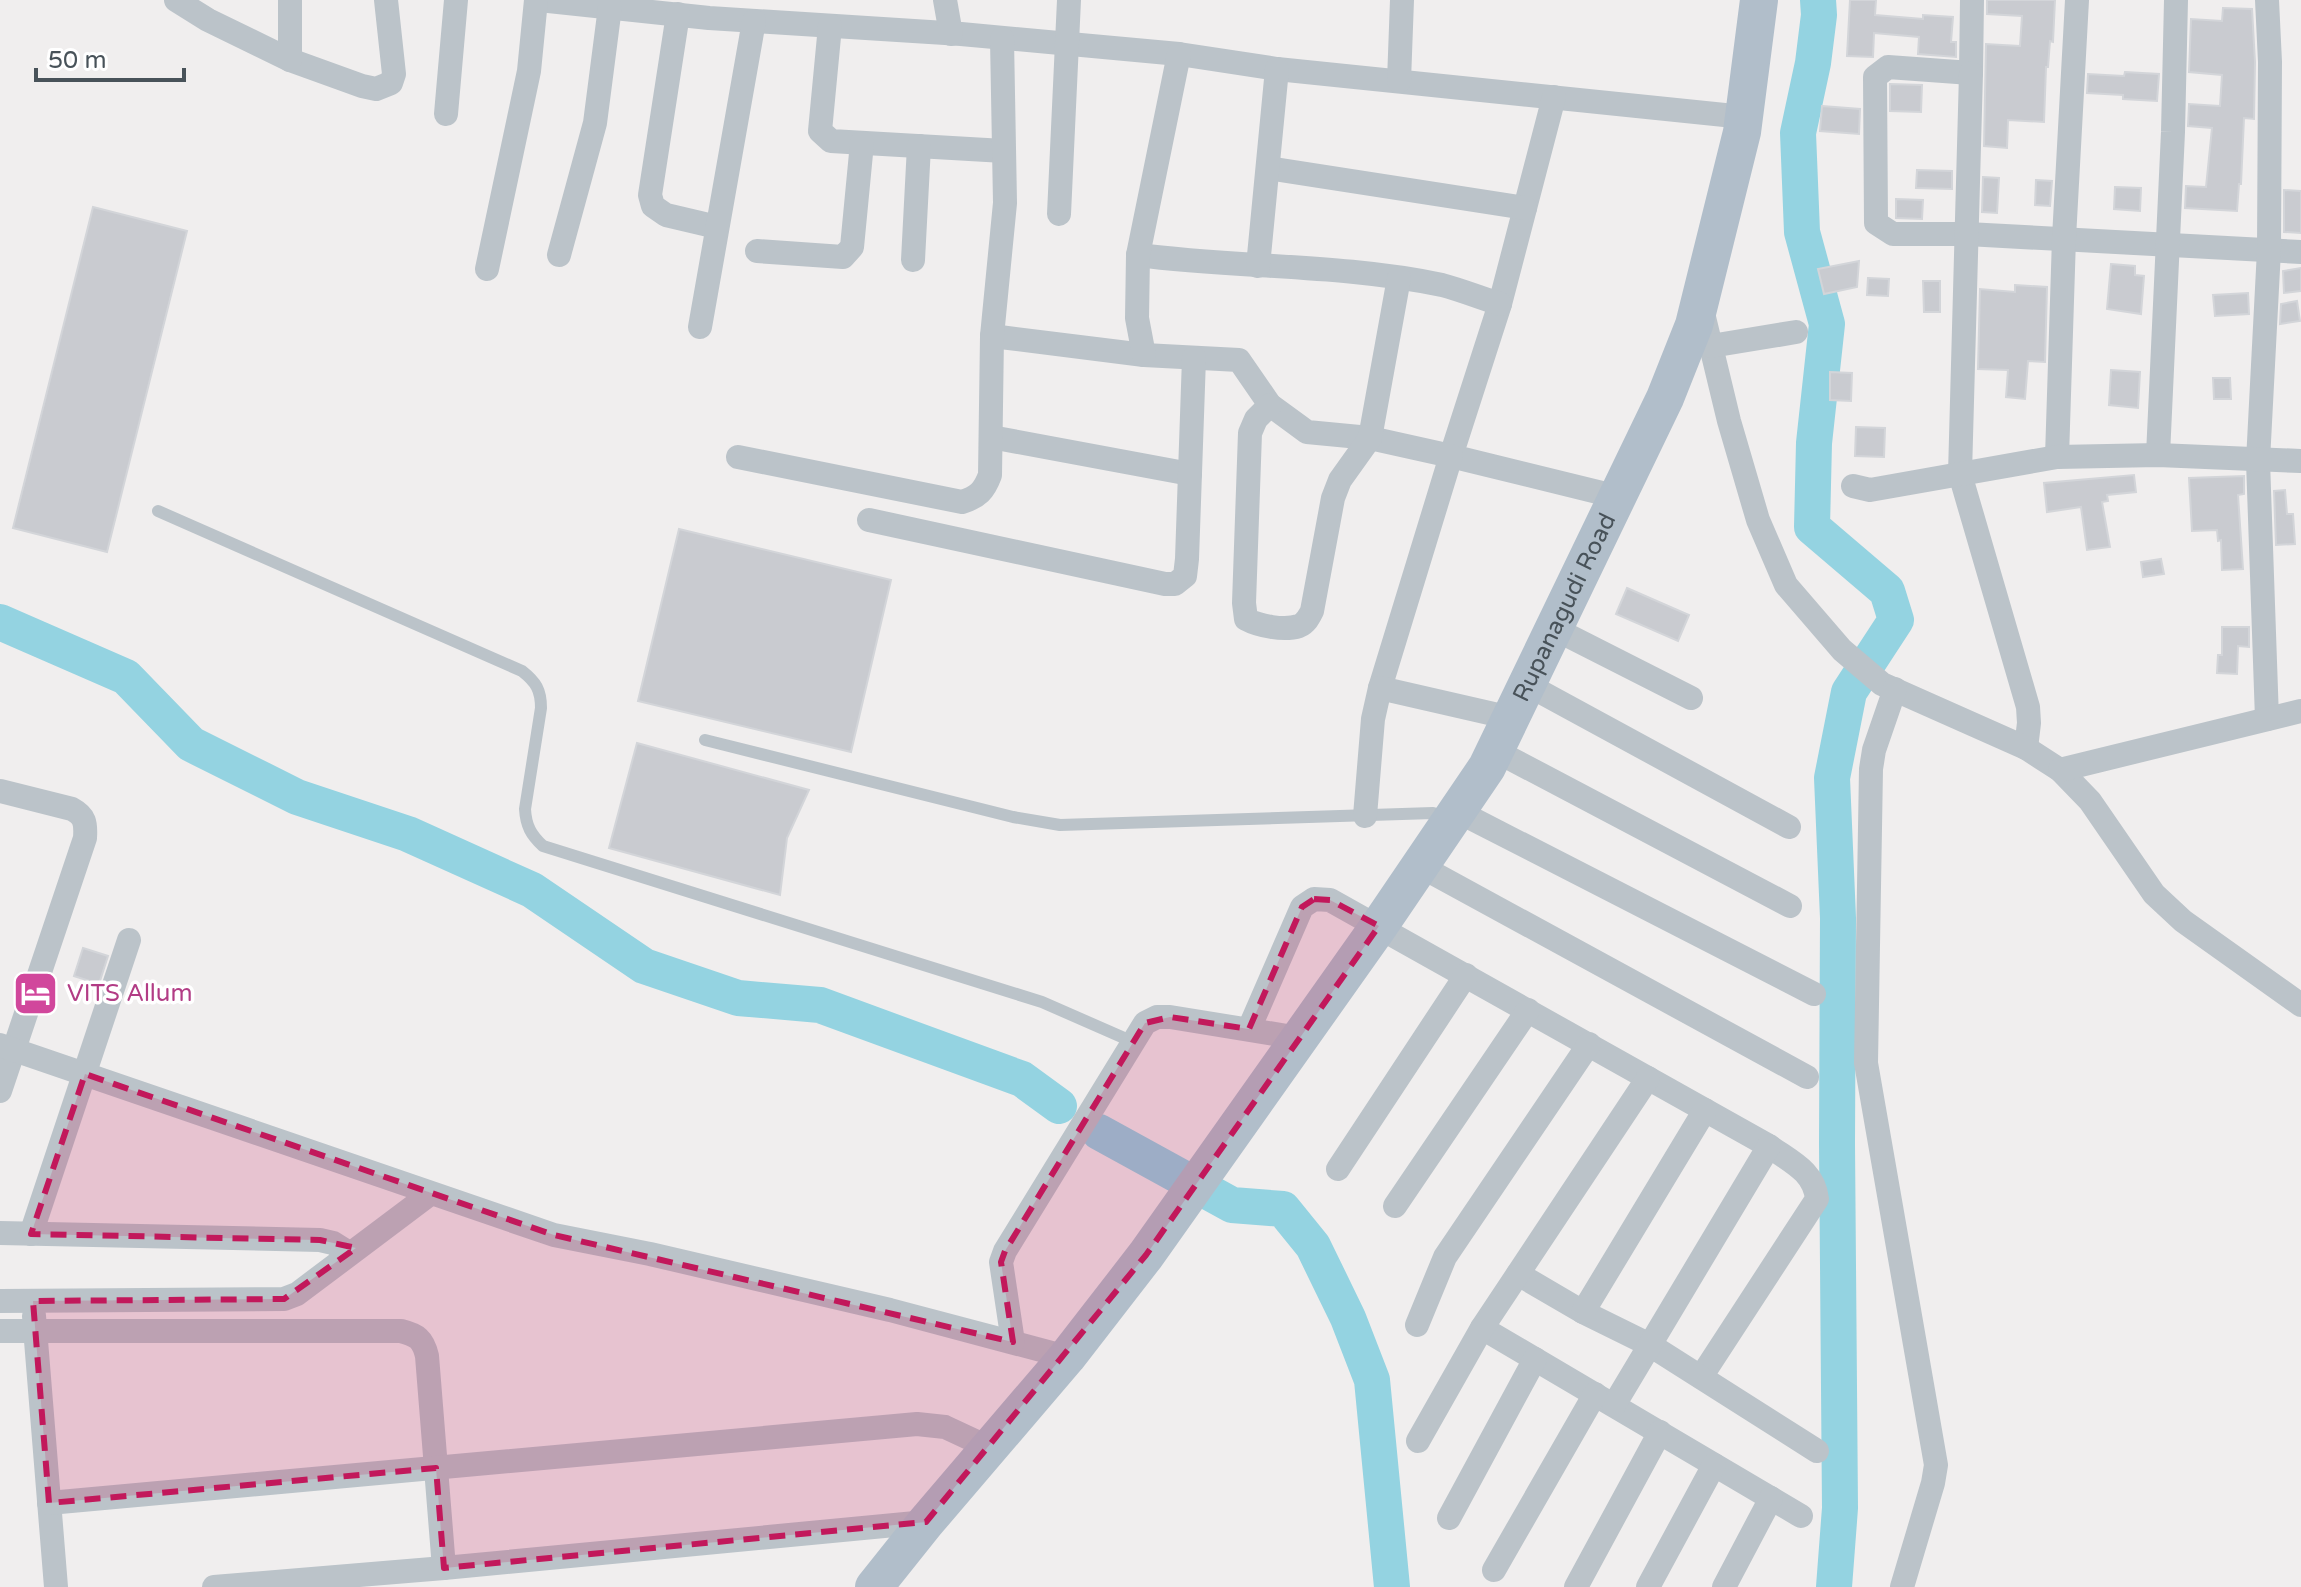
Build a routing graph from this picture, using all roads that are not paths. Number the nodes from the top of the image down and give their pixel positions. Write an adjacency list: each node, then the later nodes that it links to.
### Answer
1 (176, 0): 23 (street)
2 (290, 0): 23 (street)
3 (386, 0): 23 (street)
4 (456, 0): 28 (street)
5 (538, 0): 14 (street); 47 (street)
6 (945, 0): 19 (street)
7 (1069, 0): 21 (street)
8 (1402, 0): 26 (street)
9 (1759, 0): 29 (main road, Rupanagudi Road)
10 (1972, 0): 25 (street)
11 (2077, 0): 38 (street)
12 (2176, 0): 39 (street)
13 (2267, 0): 40 (street)
14 (568, 2): 15 (street)
15 (610, 7): 16 (street); 43 (street)
16 (666, 9): 17 (street); 36 (street)
17 (762, 14): 18 (street); 36 (street)
18 (830, 26): 19 (street); 30 (street)
19 (951, 34): 20 (street)
20 (1002, 39): 21 (street); 32 (street)
21 (1068, 45): 22 (street); 35 (street)
22 (1179, 54): 24 (street); 44 (street)
23 (290, 60)
24 (1277, 69): 26 (street); 33 (street)
25 (1971, 73): 37 (street); 37 (street)
26 (1399, 81): 27 (street)
27 (1554, 97): 29 (street); 34 (street)
28 (446, 114)
29 (1744, 117): 49 (main road, Rupanagudi Road)
30 (862, 143): 31 (street); 41 (street)
31 (919, 146): 32 (street); 45 (street)
32 (1004, 151): 53 (street)
33 (1268, 168): 34 (street); 46 (street)
34 (1525, 208): 50 (street)
35 (1059, 214)
36 (717, 227): 51 (street)
37 (1967, 234): 38 (street); 67 (street)
38 (2064, 238): 39 (street); 63 (street)
39 (2166, 244): 40 (street); 60 (street)
40 (2269, 250): 42 (street); 64 (street)
41 (757, 251)
42 (2301, 252)
43 (559, 255)
44 (1138, 255): 46 (street); 55 (street)
45 (913, 260)
46 (1258, 266): 48 (street)
47 (487, 269)
48 (1399, 278): 50 (street); 59 (street)
49 (1700, 301): 54 (street); 69 (main road, Rupanagudi Road)
50 (1500, 304): 61 (street)
51 (700, 327)
52 (1796, 332): 54 (street)
53 (992, 336): 55 (street); 58 (street)
54 (1711, 346): 74 (street)
55 (1144, 355): 56 (street)
56 (1194, 358): 57 (street); 66 (street)
57 (1270, 405): 59 (street); 59 (street)
58 (991, 437): 62 (street); 66 (street)
59 (1370, 438): 61 (street)
60 (2158, 455): 63 (street); 64 (street)
61 (1451, 456): 69 (street); 75 (street)
62 (738, 457)
63 (2057, 457): 67 (street)
64 (2258, 461): 65 (street); 78 (street)
65 (2301, 461)
66 (1190, 474): 71 (street)
67 (1960, 474): 68 (street); 81 (street)
68 (1853, 486)
69 (1618, 497): 72 (main road, Rupanagudi Road)
70 (158, 511): 97 (lane)
71 (869, 520)
72 (1555, 629): 73 (main road, Rupanagudi Road); 76 (street)
73 (1528, 685): 79 (main road, Rupanagudi Road); 86 (street)
74 (1888, 686): 81 (street); 145 (street)
75 (1380, 688): 79 (street); 85 (street)
76 (1691, 698)
77 (2301, 711): 78 (street)
78 (2267, 719): 82 (street)
79 (1504, 734): 84 (main road, Rupanagudi Road); 88 (street)
80 (705, 740): 85 (lane)
81 (2026, 748): 82 (street)
82 (2060, 770): 93 (street)
83 (0, 791): 99 (street)
84 (1455, 815): 85 (lane); 87 (main road, Rupanagudi Road); 92 (street)
85 (1365, 816)
86 (1789, 827)
87 (1420, 866): 89 (main road, Rupanagudi Road); 101 (street)
88 (1790, 906)
89 (1379, 926): 91 (street); 95 (street); 96 (main road, Rupanagudi Road)
90 (129, 940): 100 (street)
91 (1466, 975): 94 (street); 106 (street)
92 (1814, 994)
93 (2301, 1005)
94 (1528, 1010): 98 (street); 108 (street)
95 (1249, 1029): 96 (street); 97 (street)
96 (1299, 1038): 122 (main road, Rupanagudi Road)
97 (1131, 1041): 120 (street)
98 (1589, 1044): 102 (street); 116 (street)
99 (6, 1047): 100 (street); 103 (street)
100 (85, 1074): 107 (street); 110 (street)
101 (1807, 1077)
102 (1648, 1078): 104 (street); 112 (street)
103 (0, 1091)
104 (1705, 1110): 105 (street); 115 (street)
105 (1769, 1146): 121 (street); 124 (street)
106 (1338, 1169)
107 (430, 1194): 111 (street); 120 (street)
108 (1395, 1206)
109 (0, 1233): 110 (street)
110 (31, 1234): 111 (street)
111 (349, 1253): 114 (street)
112 (1518, 1274): 115 (street); 117 (street)
113 (0, 1301): 114 (street)
114 (33, 1301): 119 (street)
115 (1583, 1312): 121 (street)
116 (1417, 1325)
117 (1482, 1328): 123 (street); 127 (street)
118 (0, 1331): 119 (street)
119 (35, 1331): 131 (street); 133 (street)
120 (1013, 1342): 122 (street)
121 (1650, 1345): 124 (street); 125 (street)
122 (1067, 1357): 128 (main road, Rupanagudi Road)
123 (1535, 1359): 125 (street); 135 (street)
124 (1701, 1377): 129 (street)
125 (1604, 1400): 126 (street); 138 (street)
126 (1660, 1432): 130 (street); 142 (street)
127 (1418, 1441)
128 (990, 1448): 131 (street); 136 (main road, Rupanagudi Road)
129 (1817, 1451)
130 (1714, 1465): 132 (street); 143 (street)
131 (436, 1468): 133 (street); 137 (street)
132 (1771, 1498): 134 (street); 144 (street)
133 (49, 1503): 139 (street)
134 (1801, 1516)
135 (1449, 1518)
136 (926, 1522): 137 (street); 141 (main road, Rupanagudi Road)
137 (444, 1568): 140 (street)
138 (1494, 1570)
139 (56, 1587)
140 (214, 1587)
141 (874, 1587)
142 (1576, 1587)
143 (1648, 1587)
144 (1724, 1587)
145 (1902, 1587)

